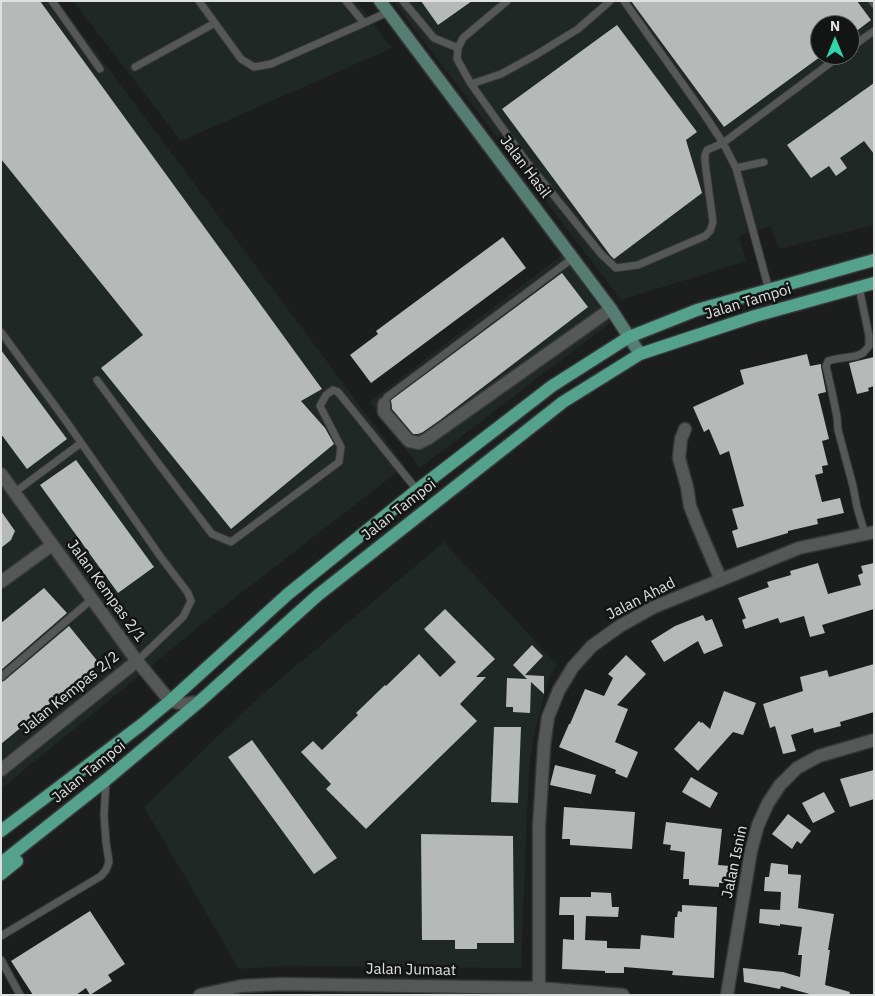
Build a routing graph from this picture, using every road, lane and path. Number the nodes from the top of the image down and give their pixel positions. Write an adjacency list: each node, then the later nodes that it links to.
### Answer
1 (52, 1): 17 (lane)
2 (198, 1): 10 (lane)
3 (346, 1): 11 (lane)
4 (380, 1): 9 (street, Jalan Hasil)
5 (403, 1): 14 (lane)
6 (507, 1): 14 (lane)
7 (610, 1): 18 (lane)
8 (624, 1): 19 (lane)
9 (388, 12): 11 (lane); 22 (street, Jalan Hasil)
10 (215, 23): 11 (lane); 16 (lane)
11 (364, 23)
12 (874, 31): 13 (lane)
13 (860, 41)
14 (458, 48): 18 (lane)
15 (828, 65): 19 (lane)
16 (135, 67)
17 (100, 69)
18 (472, 84): 19 (lane)
19 (723, 143): 21 (lane)
20 (764, 162): 21 (lane)
21 (736, 168): 26 (lane)
22 (573, 258): 27 (street, Jalan Hasil); 32 (lane)
23 (874, 260): 26 (main road, Jalan Tampoi)
24 (874, 283): 25 (main road, Jalan Tampoi)
25 (859, 287): 30 (main road, Jalan Tampoi); 38 (lane)
26 (769, 290): 29 (main road, Jalan Tampoi)
27 (611, 309): 29 (street, Jalan Hasil); 32 (street)
28 (1, 332): 34 (lane)
29 (629, 337): 30 (street, Jalan Hasil); 36 (main road, Jalan Tampoi)
30 (640, 354): 46 (main road, Jalan Tampoi)
31 (97, 380): 36 (lane)
32 (384, 404)
33 (686, 429): 40 (street)
34 (81, 443): 37 (lane); 43 (lane)
35 (1, 474): 37 (street, Jalan Kempas 2/1)
36 (418, 490): 45 (main road, Jalan Tampoi)
37 (15, 492): 39 (street, Jalan Kempas 2/1)
38 (869, 533): 40 (street, Jalan Ahad)
39 (52, 545): 41 (street); 42 (street, Jalan Kempas 2/1)
40 (721, 580): 56 (street, Jalan Ahad)
41 (1, 582)
42 (92, 599): 43 (street, Jalan Kempas 2/1); 44 (lane)
43 (137, 661): 45 (street, Jalan Kempas 2/1); 48 (street, Jalan Kempas 2/2)
44 (1, 677)
45 (170, 701): 46 (street); 51 (main road, Jalan Tampoi)
46 (199, 702): 49 (main road, Jalan Tampoi)
47 (874, 740): 61 (street, Jalan Isnin)
48 (1, 770)
49 (106, 780): 50 (main road, Jalan Tampoi); 54 (lane)
50 (57, 819): 52 (main road, Jalan Tampoi); 53 (main road)
51 (1, 831)
52 (1, 863)
53 (1, 874)
54 (1, 936)
55 (1, 960): 58 (lane)
56 (538, 988): 57 (street, Jalan Jumaat); 59 (street, Jalan Jumaat)
57 (587, 993): 60 (street, Jalan Jumaat)
58 (20, 995)
59 (200, 995)
60 (623, 995)
61 (727, 995)

